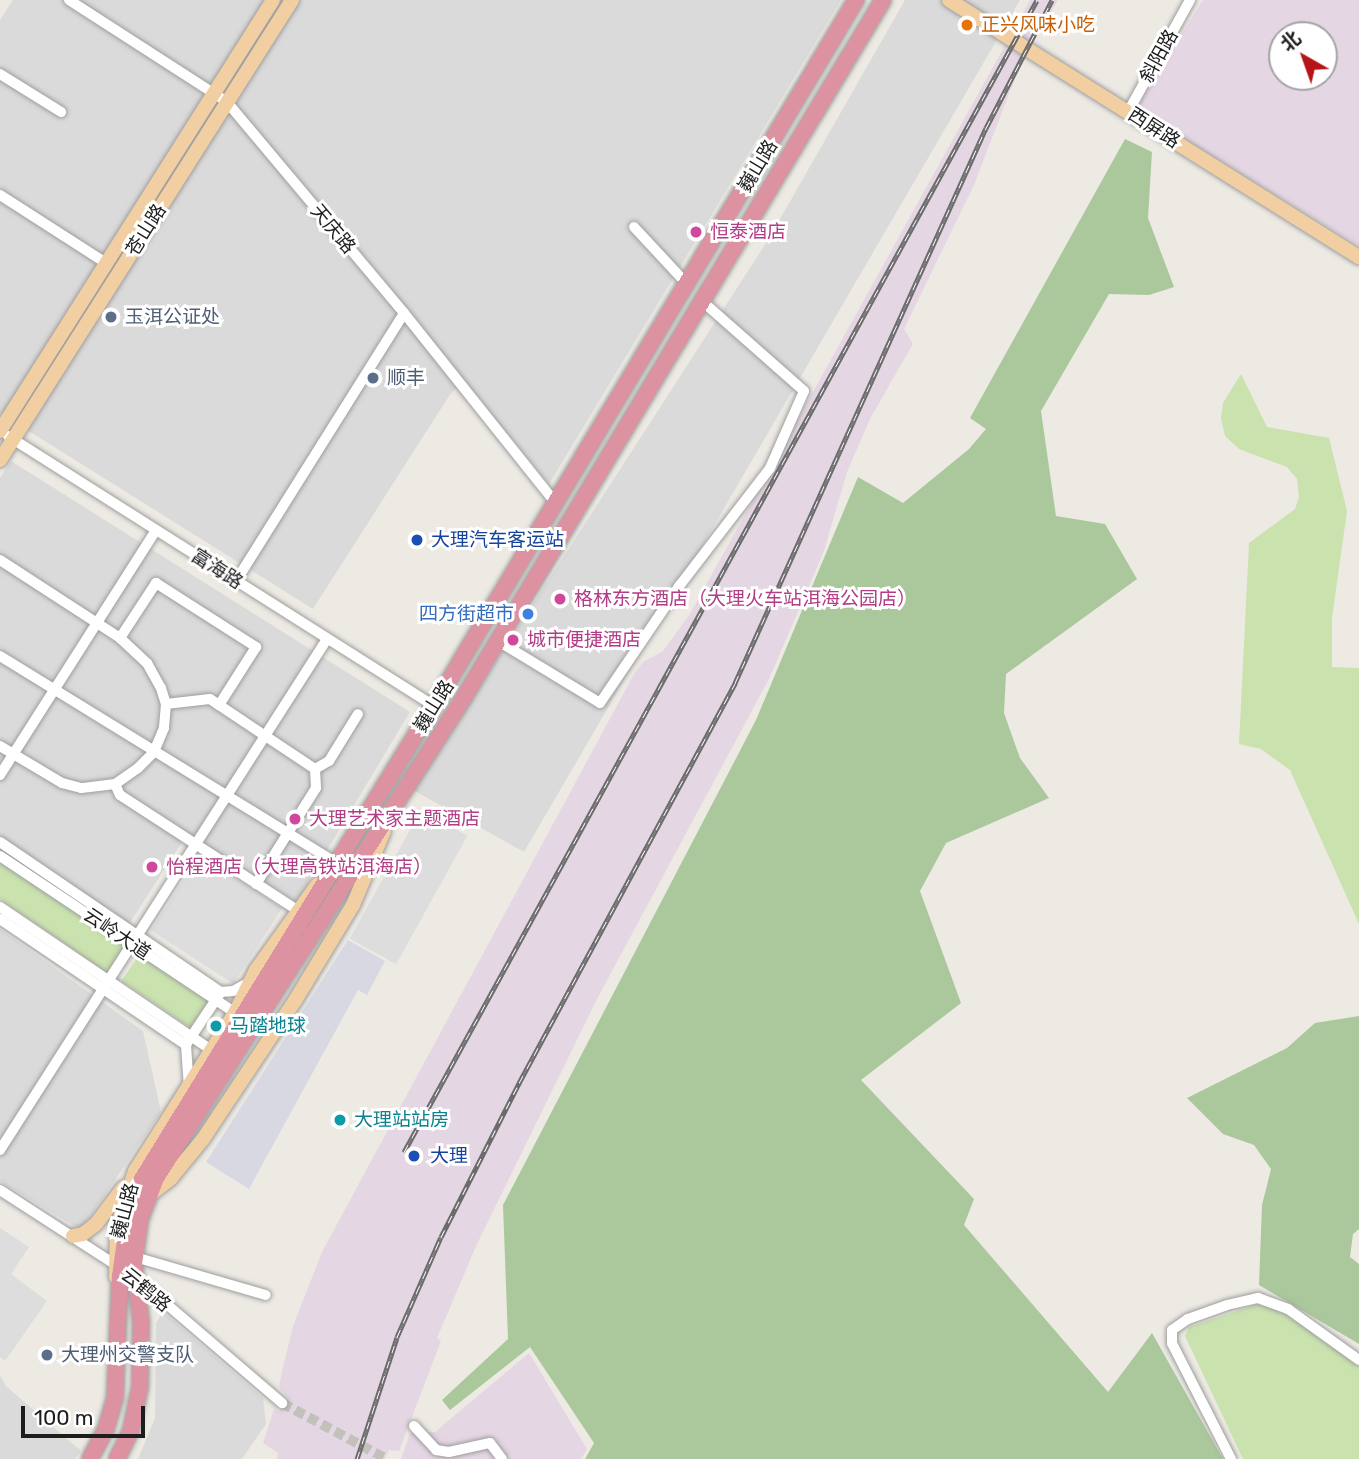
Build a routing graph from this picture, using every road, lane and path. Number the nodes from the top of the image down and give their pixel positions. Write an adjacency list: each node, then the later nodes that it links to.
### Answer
1 (69, 0): 9 (street, 天庆路)
2 (273, 0): 9 (main road, 苍山路)
3 (292, 0): 10 (main road, 苍山路)
4 (856, 0): 17 (highway, 巍山路)
5 (883, 0): 18 (highway, 巍山路)
6 (949, 0): 12 (main road, 西屏路)
7 (1190, 0): 12 (street, 斜阳路)
8 (0, 74): 11 (street)
9 (214, 94): 10 (street, 天庆路); 16 (main road, 苍山路)
10 (227, 102): 19 (street, 天庆路); 21 (main road, 苍山路)
11 (61, 112)
12 (1128, 112): 15 (main road, 西屏路)
13 (0, 195): 16 (street)
14 (634, 227): 17 (street)
15 (1359, 257)
16 (106, 263): 20 (main road, 苍山路)
17 (686, 283): 18 (highway); 23 (highway, 巍山路)
18 (702, 301): 30 (highway, 巍山路); 30 (street)
19 (404, 313): 23 (street, 天庆路); 26 (street)
20 (0, 431): 21 (street, 富海路)
21 (13, 439): 22 (main road, 苍山路); 24 (street, 富海路)
22 (0, 460)
23 (555, 502): 35 (highway, 巍山路)
24 (156, 530): 26 (street, 富海路); 27 (street)
25 (0, 560): 27 (street)
26 (236, 581): 29 (street, 富海路)
27 (96, 624): 28 (street); 32 (street)
28 (120, 638): 33 (street); 34 (street)
29 (327, 639): 35 (street, 富海路); 37 (street)
30 (498, 641): 66 (highway, 巍山路)
31 (0, 656): 32 (street)
32 (54, 690): 39 (street); 40 (street)
33 (166, 704): 34 (street); 39 (street)
34 (219, 705): 37 (street)
35 (434, 706): 49 (highway, 巍山路)
36 (358, 714): 41 (street)
37 (265, 735): 41 (street); 44 (street)
38 (0, 746): 40 (street)
39 (154, 752): 43 (street); 44 (street)
40 (13, 755): 42 (street); 43 (street)
41 (315, 769): 45 (street)
42 (0, 775)
43 (115, 784): 47 (street)
44 (225, 797): 45 (street); 47 (street)
45 (287, 835): 49 (street); 50 (street)
46 (0, 842): 54 (street)
47 (195, 845): 50 (street); 54 (street)
48 (0, 856): 54 (street, 云岭大道)
49 (337, 863): 52 (main road); 67 (highway, 巍山路)
50 (256, 884): 52 (street)
51 (0, 908): 56 (street)
52 (297, 910): 55 (main road)
53 (0, 919): 56 (street)
54 (134, 940): 56 (street); 57 (street, 云岭大道)
55 (251, 980): 57 (street); 58 (main road)
56 (106, 985): 59 (street); 62 (street)
57 (218, 996): 58 (street, 云岭大道); 59 (street)
58 (235, 1013): 60 (main road)
59 (188, 1041): 60 (street); 61 (street)
60 (211, 1050): 61 (main road)
61 (188, 1086): 63 (main road)
62 (0, 1150)
63 (147, 1152): 65 (main road); 67 (main road)
64 (0, 1190): 65 (street, 云鹤路)
65 (73, 1236): 67 (street, 云鹤路)
66 (135, 1257): 67 (highway, 巍山路); 68 (street)
67 (123, 1269): 70 (street, 云鹤路); 72 (highway, 巍山路); 73 (highway, 巍山路)
68 (266, 1295)
69 (1359, 1360): 75 (street)
70 (282, 1403)
71 (414, 1426): 74 (street)
72 (90, 1459)
73 (117, 1459)
74 (502, 1459)
75 (1231, 1459)

